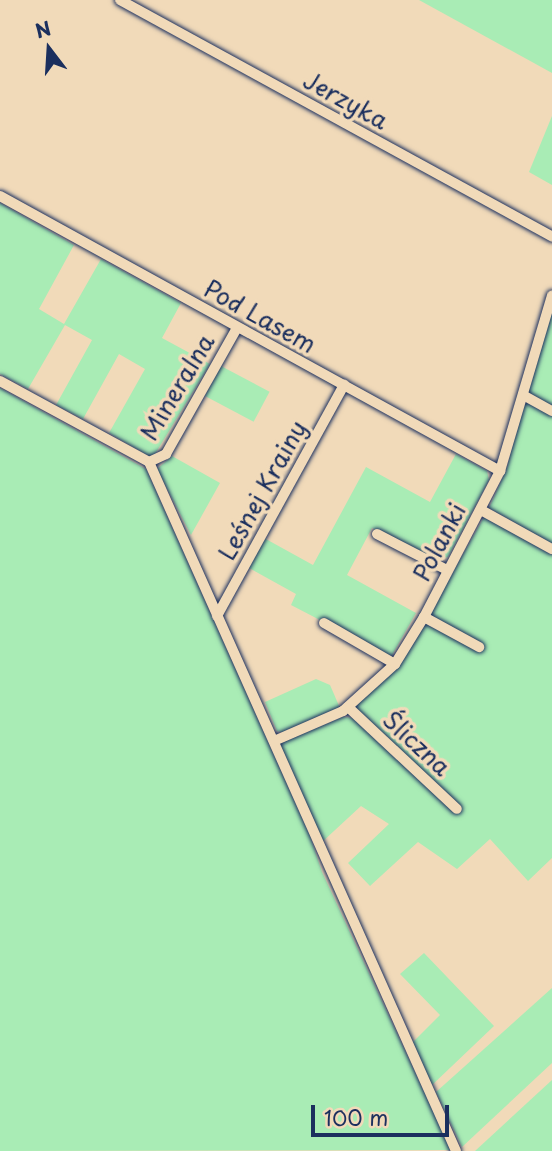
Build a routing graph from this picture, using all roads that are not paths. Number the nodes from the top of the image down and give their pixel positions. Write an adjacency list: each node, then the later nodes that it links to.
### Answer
1 (120, 0): 3 (street, Jerzyka)
2 (0, 196): 5 (street, Pod Lasem)
3 (552, 237)
4 (552, 296): 8 (street, Polanki)
5 (237, 327): 7 (street, Pod Lasem); 10 (street, Mineralna)
6 (0, 381): 10 (street)
7 (344, 385): 11 (street, Pod Lasem); 16 (street, Leśnej Krainy)
8 (523, 395): 9 (street); 11 (street, Polanki)
9 (552, 411)
10 (149, 463): 16 (street)
11 (500, 471): 12 (street, Polanki)
12 (481, 510): 14 (street); 15 (street, Polanki)
13 (377, 534): 15 (street)
14 (552, 549)
15 (447, 570): 17 (street, Polanki)
16 (217, 616): 22 (street)
17 (424, 617): 19 (street); 20 (street, Polanki)
18 (324, 623): 20 (street)
19 (479, 647)
20 (395, 664): 21 (street, Polanki)
21 (348, 707): 22 (street, Polanki); 23 (street, Śliczna)
22 (274, 741): 24 (street)
23 (457, 809)
24 (456, 1151)

